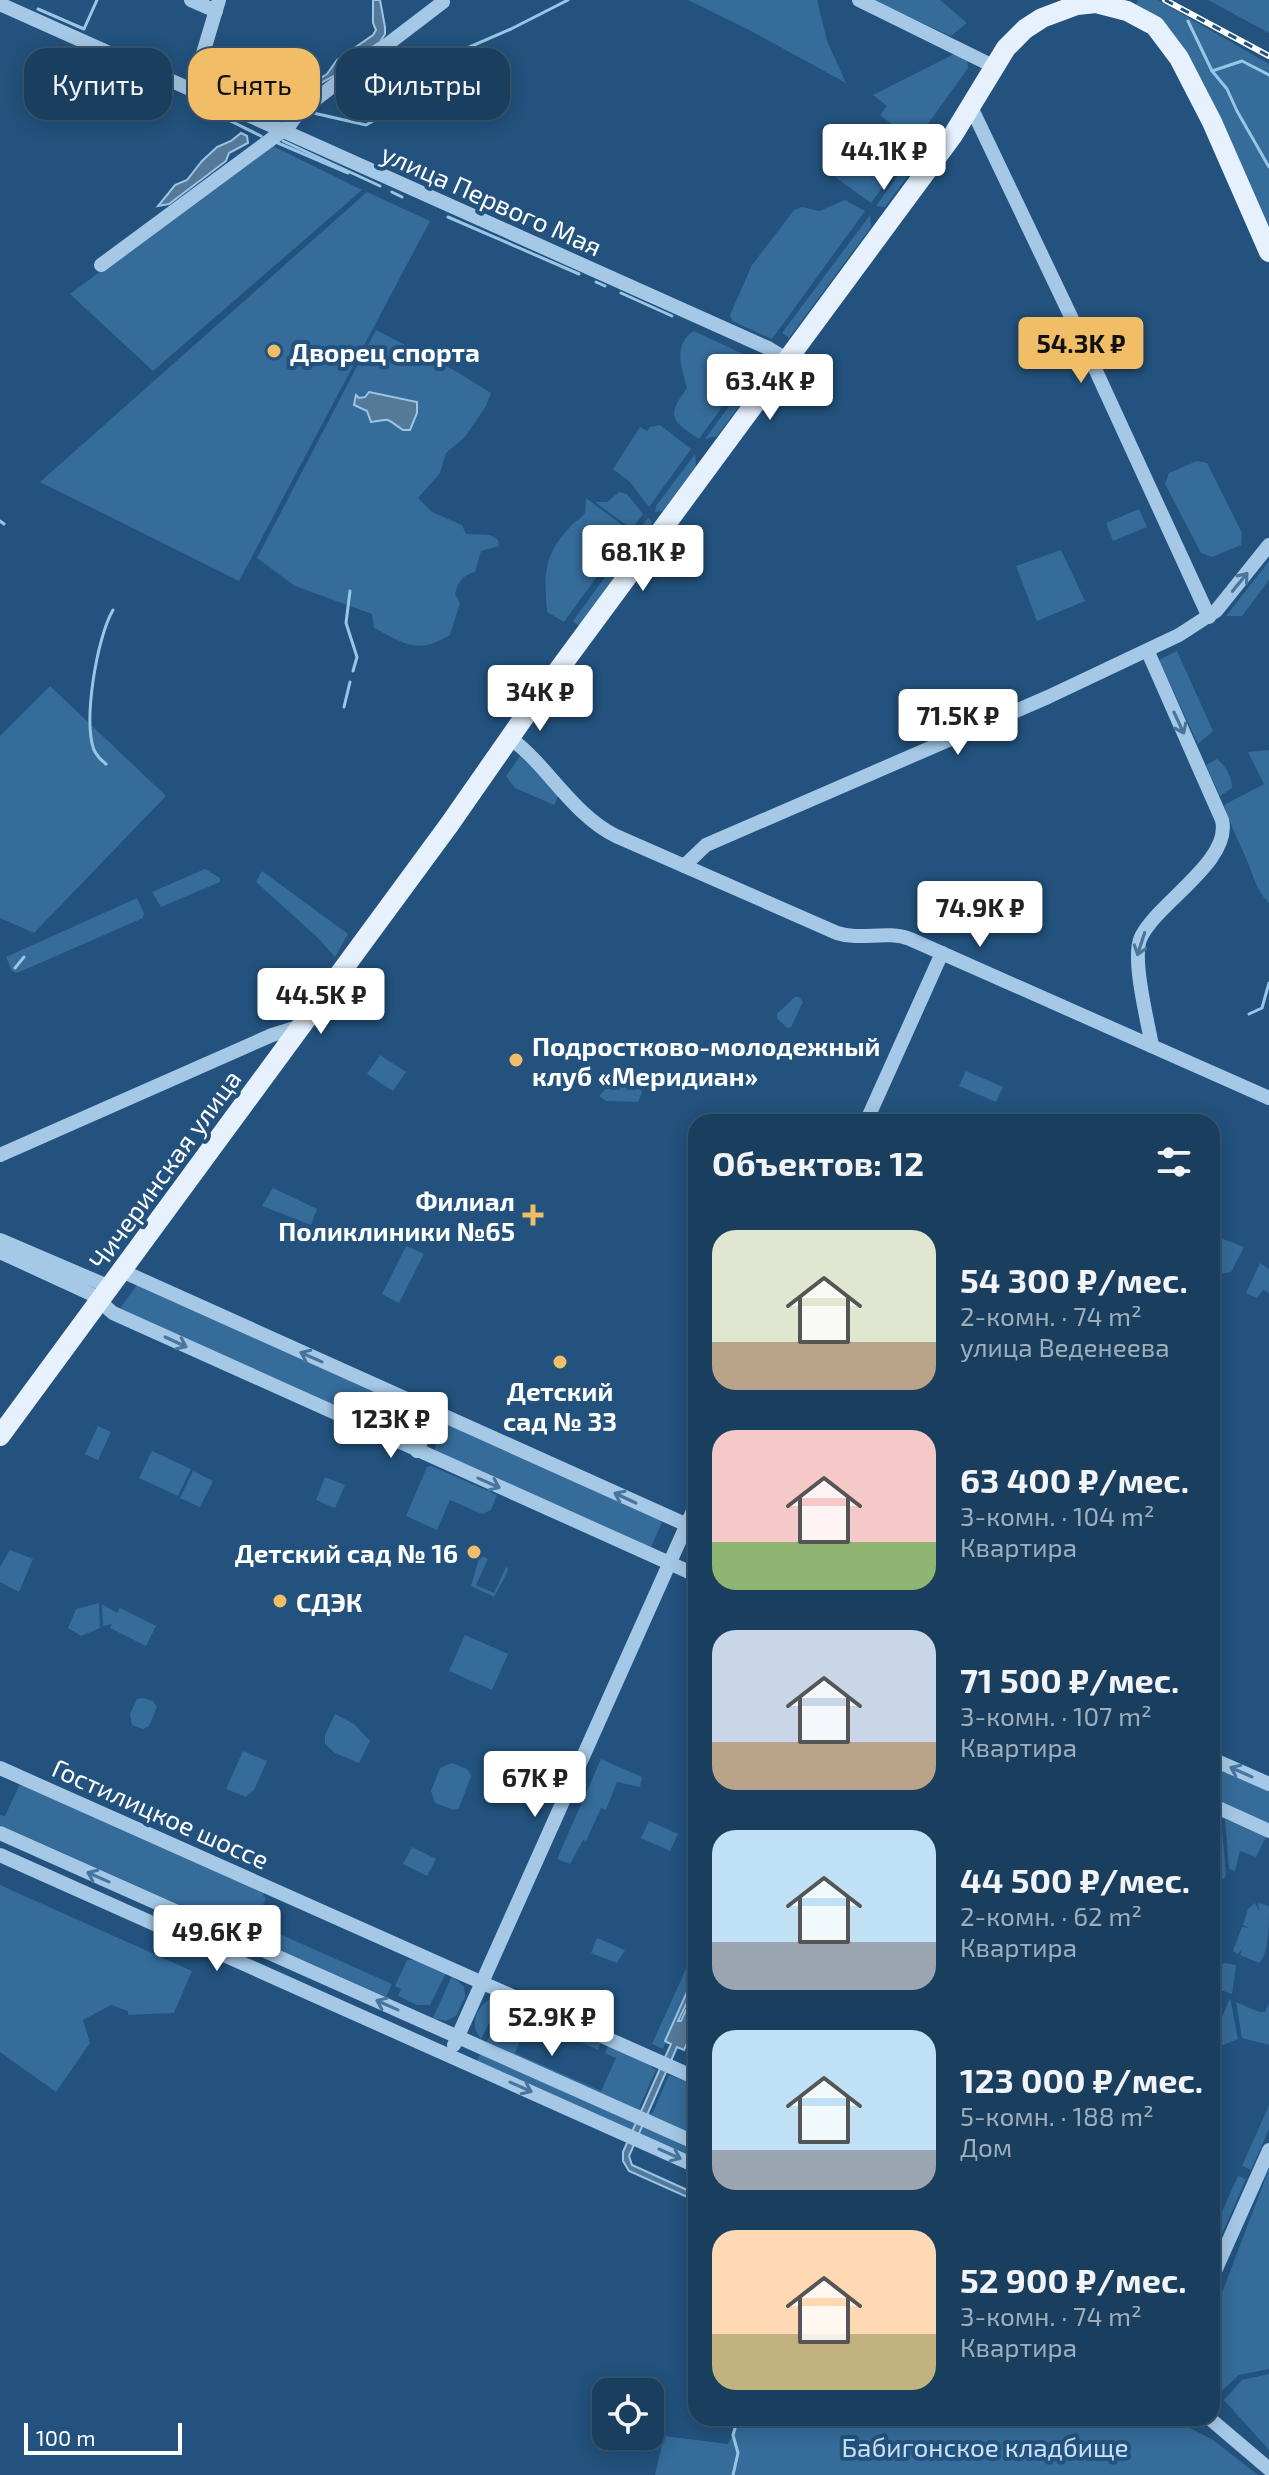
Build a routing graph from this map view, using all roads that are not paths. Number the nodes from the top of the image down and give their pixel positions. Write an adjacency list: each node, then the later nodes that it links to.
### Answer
1 (191, 0): 5 (street)
2 (859, 0): 7 (street)
3 (443, 2): 11 (street)
4 (0, 4): 8 (street, улица Первого Мая)
5 (218, 5): 6 (street)
6 (205, 48)
7 (995, 67): 9 (main road, Чичеринская улица); 12 (main road, Чичеринская улица)
8 (188, 88)
9 (971, 107): 14 (main road, Чичеринская улица); 16 (street)
10 (258, 120): 11 (street, улица Первого Мая)
11 (282, 131): 13 (street); 14 (street, улица Первого Мая)
12 (1269, 252)
13 (101, 265)
14 (788, 360): 18 (main road, Чичеринская улица)
15 (1269, 545): 16 (street, one-way to 15)
16 (1209, 617): 17 (street)
17 (1148, 652): 19 (street); 22 (street, one-way to 22)
18 (510, 738): 19 (street); 21 (main road, Чичеринская улица)
19 (684, 866): 20 (street)
20 (942, 953): 22 (street); 24 (street)
21 (301, 1026): 25 (street); 28 (main road, Чичеринская улица)
22 (1152, 1046): 23 (street)
23 (1269, 1098)
24 (870, 1114)
25 (0, 1155)
26 (0, 1240): 28 (street)
27 (0, 1252): 28 (street)
28 (110, 1286): 29 (street, one-way to 28); 30 (main road, Чичеринская улица); 31 (street, one-way to 31)
29 (434, 1412): 31 (street); 32 (street, one-way to 29)
30 (0, 1436)
31 (417, 1451): 34 (street, one-way to 34)
32 (688, 1526)
33 (688, 1532): 34 (street)
34 (669, 1563): 35 (street); 43 (street)
35 (688, 1571)
36 (1220, 1763): 38 (street, one-way to 36)
37 (0, 1768): 43 (street, Гостилицкое шоссе)
38 (1269, 1784)
39 (1220, 1809): 40 (street)
40 (1269, 1831)
41 (0, 1833): 44 (street, one-way to 41)
42 (0, 1855): 45 (street)
43 (482, 1983): 44 (street); 46 (street, Гостилицкое шоссе)
44 (458, 2037): 45 (street); 47 (street)
45 (449, 2056): 49 (street, one-way to 49)
46 (688, 2075)
47 (688, 2139)
48 (1269, 2150): 50 (street)
49 (688, 2162)
50 (1220, 2260)
51 (1218, 2426): 52 (street)
52 (1269, 2469)

